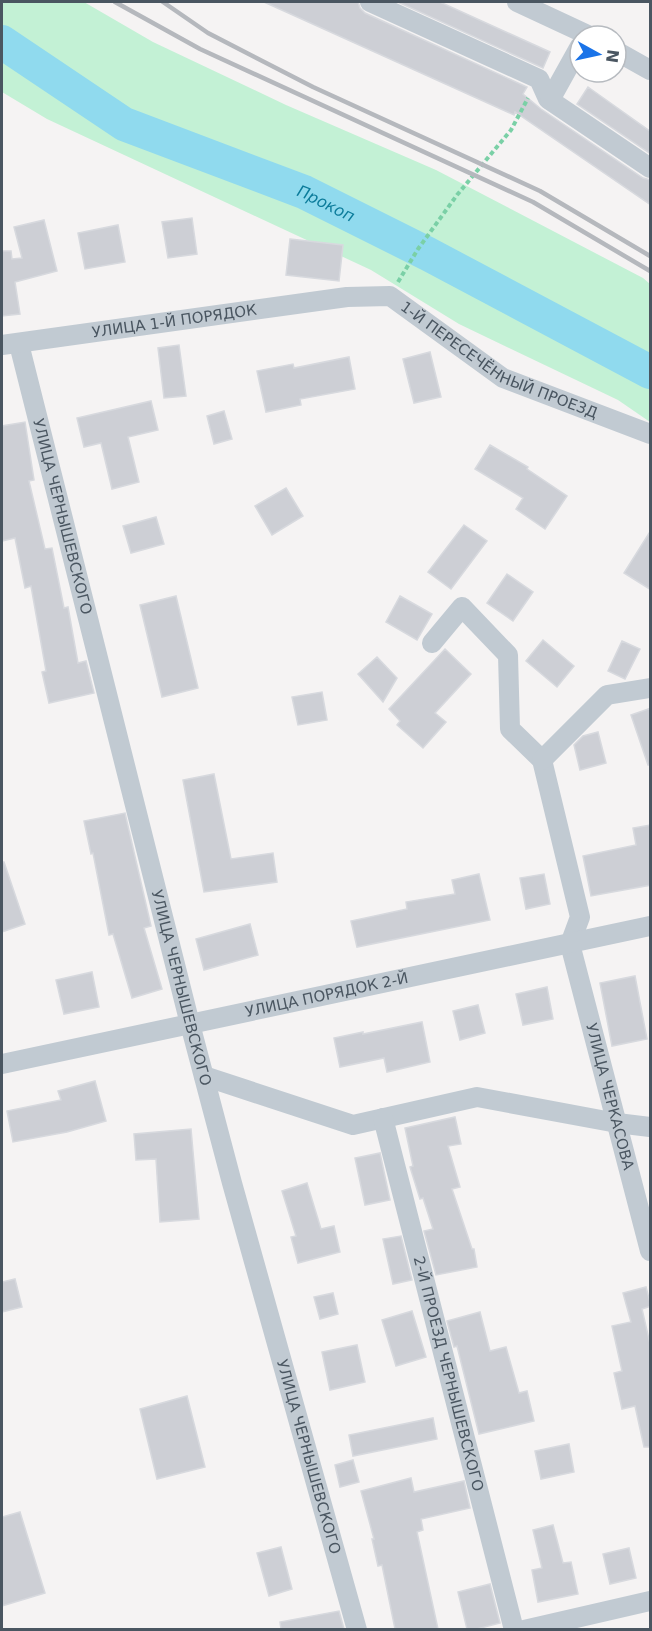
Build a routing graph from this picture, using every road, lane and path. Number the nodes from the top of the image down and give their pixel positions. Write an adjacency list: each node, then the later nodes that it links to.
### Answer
1 (370, 2): 7 (street)
2 (517, 2): 3 (street)
3 (568, 29)
4 (628, 58): 6 (street)
5 (568, 69): 8 (street)
6 (651, 70)
7 (539, 79): 8 (street); 10 (path)
8 (550, 100): 9 (street)
9 (651, 168)
10 (390, 296): 11 (street, 1-Й ПЕРЕСЕЧЁННЫЙ ПРОЕЗД); 13 (street, 1-Й ПЕРЕСЕЧЁННЫЙ ПРОЕЗД)
11 (347, 297): 12 (street, УЛИЦА 1-Й ПОРЯДОК)
12 (10, 345): 19 (street, УЛИЦА ЧЕРНЫШЕВСКОГО)
13 (651, 434)
14 (432, 643): 16 (street)
15 (651, 688): 16 (street)
16 (542, 760): 18 (street)
17 (651, 926): 18 (street, УЛИЦА ПОРЯДОК 2-Й)
18 (570, 944): 19 (street, УЛИЦА ПОРЯДОК 2-Й); 23 (street, УЛИЦА ЧЕРКАСОВА)
19 (190, 1024): 20 (street, УЛИЦА ПОРЯДОК 2-Й); 21 (street, УЛИЦА ЧЕРНЫШЕВСКОГО)
20 (2, 1064)
21 (204, 1076): 22 (street); 27 (street, УЛИЦА ЧЕРНЫШЕВСКОГО)
22 (382, 1118): 23 (street); 28 (street, 2-Й ПРОЕЗД ЧЕРНЫШЕВСКОГО)
23 (617, 1123): 24 (street); 25 (street, УЛИЦА ЧЕРКАСОВА)
24 (651, 1127)
25 (651, 1251)
26 (651, 1601): 29 (street)
27 (357, 1629)
28 (514, 1629)
29 (524, 1629)

